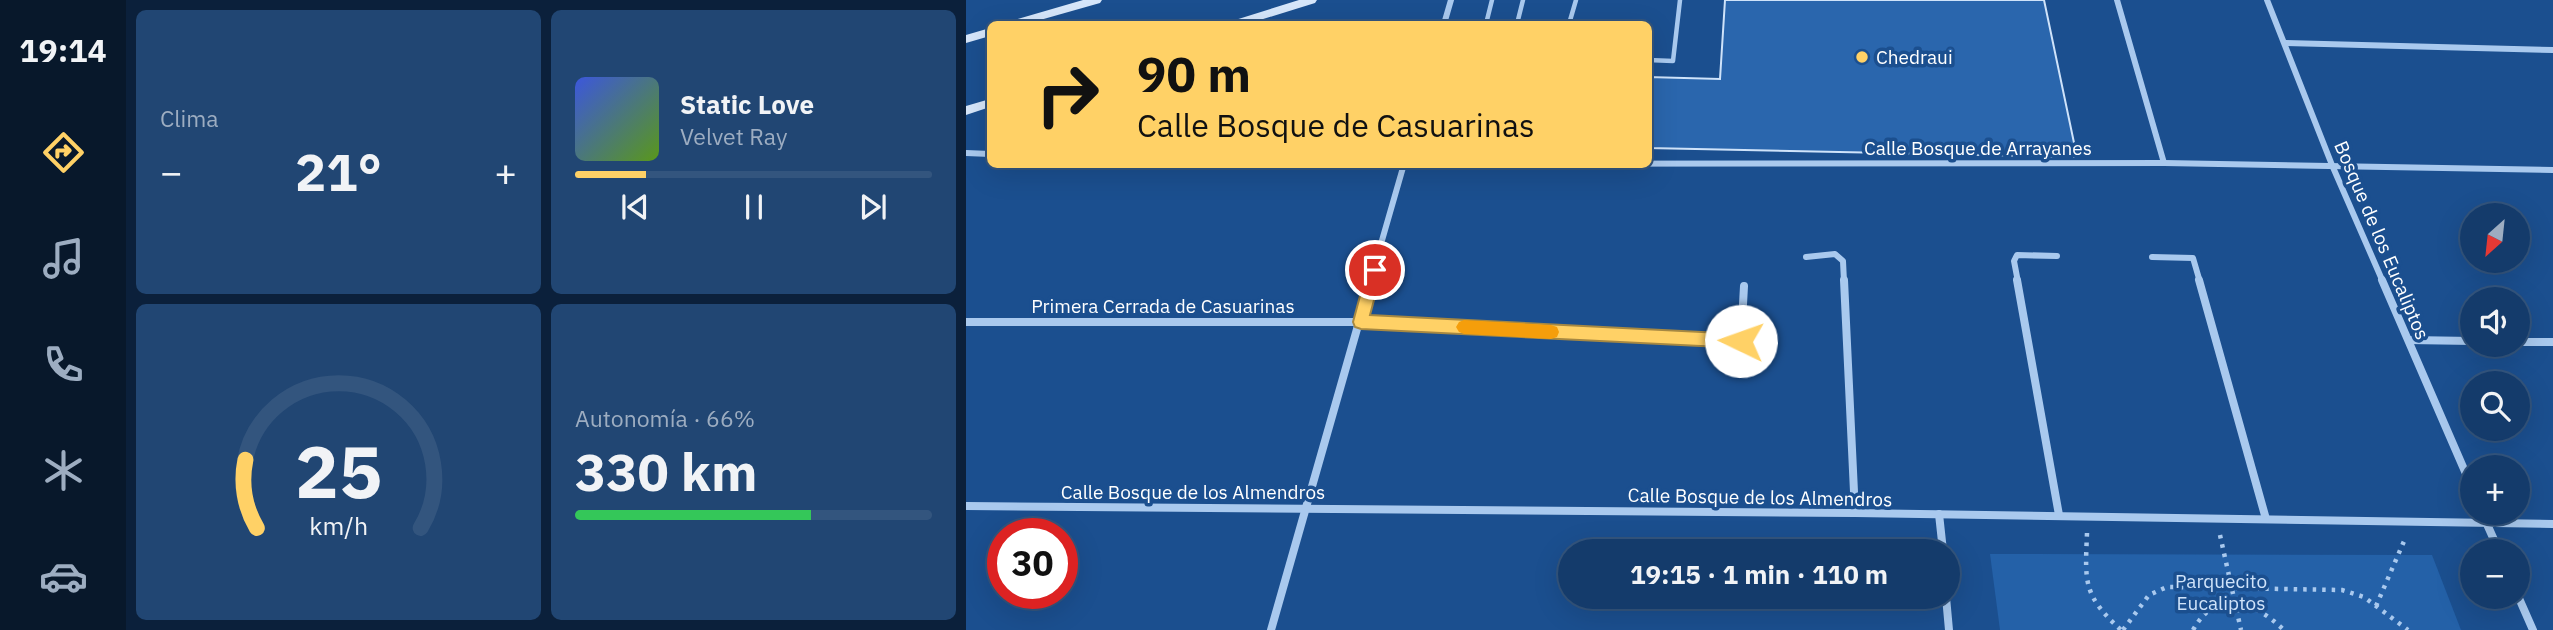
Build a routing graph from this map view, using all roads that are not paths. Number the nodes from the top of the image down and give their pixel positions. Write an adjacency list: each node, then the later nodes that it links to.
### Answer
1 (1096, 0): 10 (main road)
2 (1311, 0): 11 (main road)
3 (1451, 0): 12 (street)
4 (1492, 0): 13 (lane)
5 (1523, 0): 14 (lane)
6 (1576, 0): 15 (lane)
7 (1680, 0): 20 (lane)
8 (2117, 0): 25 (street)
9 (2266, 0): 18 (street, Bosque de los Eucaliptos)
10 (1025, 21)
11 (1246, 21)
12 (1445, 21)
13 (1487, 21)
14 (1518, 21)
15 (1570, 21)
16 (987, 33): 17 (main road)
17 (966, 39)
18 (2286, 43): 19 (street); 27 (street, Bosque de los Eucaliptos)
19 (2553, 50)
20 (1652, 60)
21 (987, 104): 22 (main road)
22 (966, 111)
23 (966, 153): 24 (street)
24 (987, 154)
25 (2164, 163): 26 (street, Calle Bosque de Arrayanes); 27 (street, Calle Bosque de Arrayanes)
26 (1652, 164)
27 (2332, 165): 29 (street, Calle Bosque de Arrayanes); 36 (street, Bosque de los Eucaliptos)
28 (1402, 168): 34 (street)
29 (2553, 170)
30 (2057, 256): 45 (street)
31 (1805, 257): 43 (street)
32 (2152, 257): 46 (street)
33 (1744, 286): 34 (street, Primera Cerrada de Casuarinas)
34 (1361, 322): 35 (street, Primera Cerrada de Casuarinas); 42 (street)
35 (966, 323)
36 (2409, 340): 37 (street); 40 (street, Bosque de los Eucaliptos)
37 (2460, 341)
38 (2530, 342): 39 (street)
39 (2553, 342)
40 (2460, 460)
41 (966, 506): 42 (street, Calle Bosque de los Almendros)
42 (1305, 509): 43 (street, Calle Bosque de los Almendros); 53 (street)
43 (1855, 513): 44 (street, Calle Bosque de los Almendros)
44 (1939, 514): 45 (street, Calle Bosque de los Almendros); 50 (street)
45 (2059, 516): 46 (street, Calle Bosque de los Almendros)
46 (2266, 519): 47 (street, Calle Bosque de los Almendros)
47 (2460, 522)
48 (2530, 524): 49 (street, Calle Bosque de los Almendros)
49 (2553, 524)
50 (1941, 539)
51 (1947, 609): 54 (street)
52 (2524, 609): 55 (street)
53 (1271, 630)
54 (1949, 630)
55 (2533, 630)

